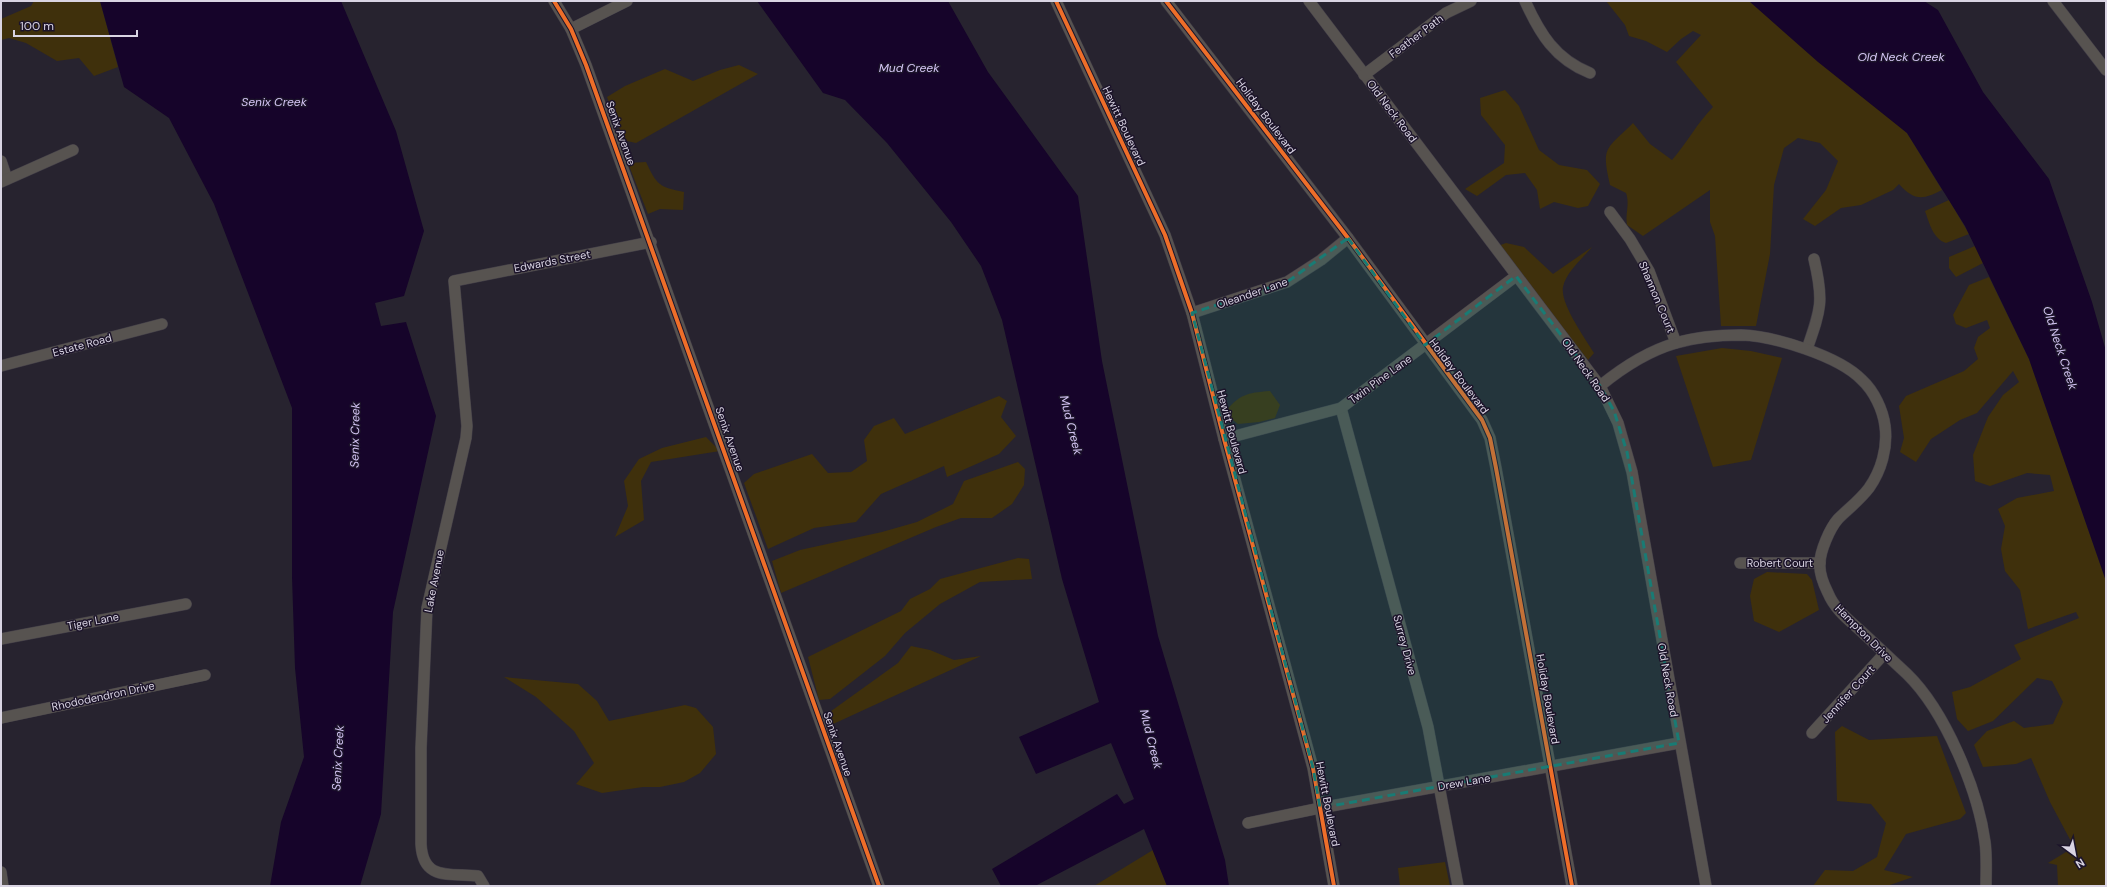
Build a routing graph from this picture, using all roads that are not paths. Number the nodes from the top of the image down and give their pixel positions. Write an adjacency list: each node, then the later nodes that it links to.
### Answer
1 (554, 1): 9 (street, Senix Avenue)
2 (627, 1): 9 (street)
3 (1056, 1): 22 (street, Hewitt Boulevard)
4 (1166, 1): 17 (street, Holiday Boulevard)
5 (1309, 1): 12 (street, Old Neck Road)
6 (1470, 1): 12 (street, Feather Path)
7 (1525, 1): 11 (street)
8 (2056, 2): 10 (street)
9 (571, 29): 18 (street, Senix Avenue)
10 (2106, 70)
11 (1590, 73)
12 (1364, 75): 20 (street, Old Neck Road)
13 (73, 150): 15 (street)
14 (1, 161): 15 (street)
15 (4, 181)
16 (1610, 212): 24 (street, Shannon Court)
17 (1348, 238): 22 (street, Oleander Lane); 25 (street, Holiday Boulevard)
18 (651, 242): 21 (street, Edwards Street); 47 (street, Senix Avenue)
19 (1814, 259): 26 (street)
20 (1516, 276): 25 (street, Twin Pine Lane); 28 (street, Old Neck Road)
21 (454, 281): 46 (street, Lake Avenue)
22 (1192, 314): 30 (street, Hewitt Boulevard)
23 (162, 324): 27 (street, Estate Road)
24 (1676, 343): 26 (street); 28 (street)
25 (1426, 345): 29 (street, Twin Pine Lane); 40 (street, Holiday Boulevard)
26 (1807, 349): 32 (street)
27 (1, 366)
28 (1600, 386): 39 (street, Old Neck Road)
29 (1341, 408): 30 (street, Twin Pine Lane); 41 (street, Surrey Drive)
30 (1224, 439): 42 (street, Hewitt Boulevard)
31 (1740, 563): 32 (street, Robert Court)
32 (1820, 563): 35 (street, Hampton Drive)
33 (186, 604): 34 (street, Tiger Lane)
34 (1, 639)
35 (1884, 654): 38 (street, Jennifer Court); 52 (street, Hampton Drive)
36 (205, 675): 37 (street, Rhododendron Drive)
37 (1, 718)
38 (1812, 733)
39 (1680, 742): 40 (street, Drew Lane); 51 (street, Old Neck Road)
40 (1551, 767): 41 (street, Drew Lane); 50 (street, Holiday Boulevard)
41 (1440, 786): 42 (street, Drew Lane); 49 (street, Surrey Drive)
42 (1320, 808): 43 (street, Drew Lane); 48 (street, Hewitt Boulevard)
43 (1248, 823)
44 (1, 872): 45 (street)
45 (3, 886)
46 (484, 886)
47 (879, 886)
48 (1334, 886)
49 (1458, 886)
50 (1572, 886)
51 (1706, 886)
52 (1986, 886)

